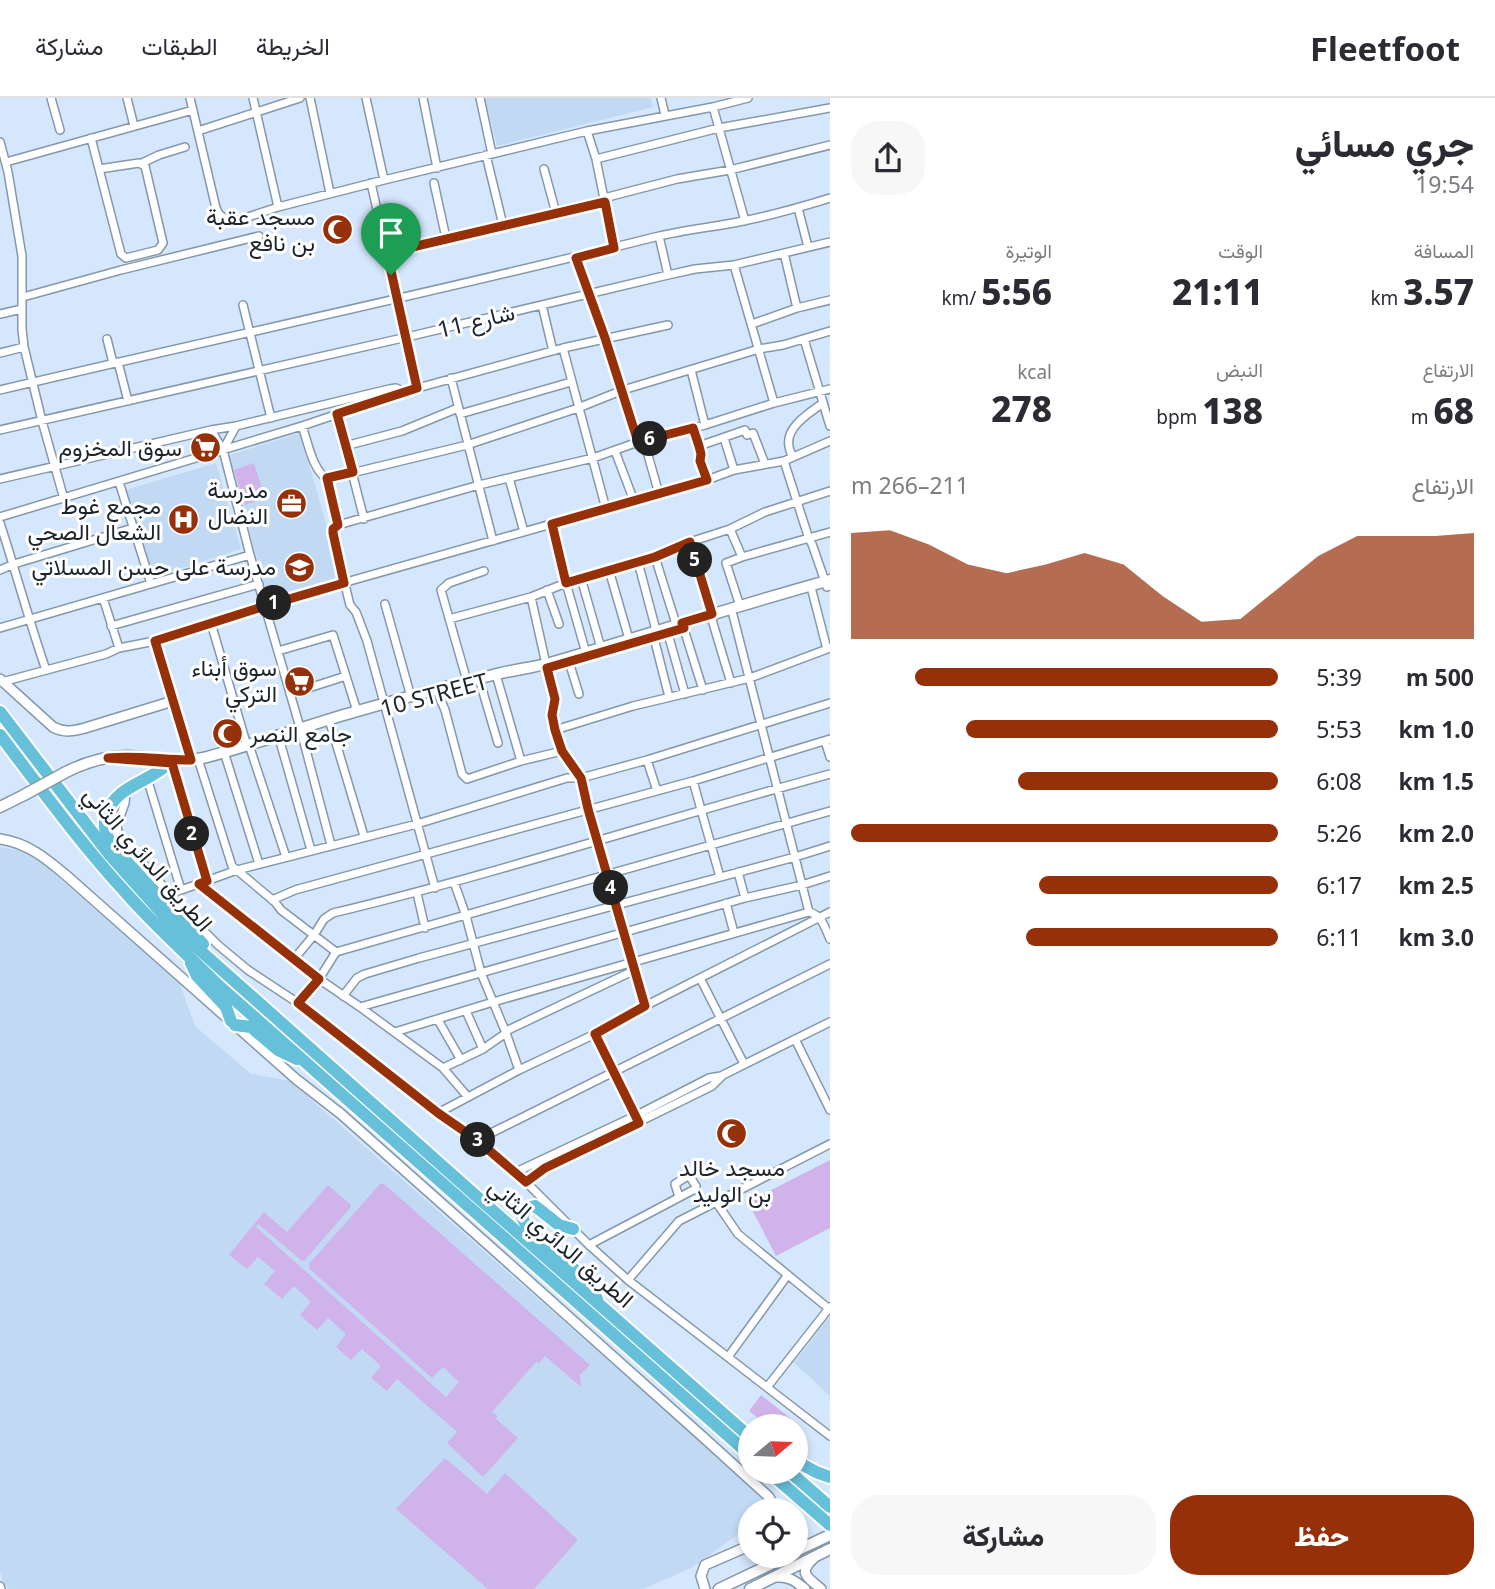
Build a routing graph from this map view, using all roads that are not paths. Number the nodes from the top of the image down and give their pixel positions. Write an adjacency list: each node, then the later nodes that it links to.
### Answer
1 (51, 98): 19 (street)
2 (127, 98): 17 (street)
3 (190, 98): 14 (street)
4 (253, 98): 15 (street)
5 (300, 98): 15 (street)
6 (310, 98): 38 (street)
7 (366, 98): 35 (street)
8 (423, 98): 30 (street)
9 (480, 98): 26 (street)
10 (661, 98): 16 (street)
11 (748, 98): 12 (street)
12 (713, 107): 16 (street); 18 (street)
13 (830, 108): 18 (street)
14 (193, 110): 17 (street); 20 (street)
15 (257, 112): 20 (street); 41 (street)
16 (666, 115): 21 (street)
17 (134, 126): 22 (street)
18 (719, 128): 27 (street); 33 (street)
19 (60, 130)
20 (198, 131): 41 (street)
21 (587, 131): 26 (street); 27 (street)
22 (91, 138): 28 (street); 31 (street)
23 (0, 142): 28 (street)
24 (830, 145): 33 (street)
25 (185, 147): 29 (street)
26 (489, 155): 30 (street); 45 (street)
27 (596, 159): 40 (street)
28 (6, 162): 34 (street)
29 (142, 163): 31 (street); 31 (street)
30 (437, 168): 35 (street)
31 (99, 169)
32 (544, 169): 43 (street)
33 (730, 170): 40 (street); 44 (street)
34 (4, 175): 58 (street)
35 (384, 180): 36 (street)
36 (371, 183): 38 (street); 52 (street)
37 (434, 183): 48 (street)
38 (330, 193): 41 (street)
39 (830, 198): 42 (street)
40 (604, 200): 43 (street); 51 (street)
41 (278, 207)
42 (798, 208): 44 (street); 50 (street)
43 (556, 213): 45 (street)
44 (744, 221): 47 (street)
45 (503, 225): 48 (street)
46 (258, 236): 58 (street)
47 (659, 236): 51 (street); 56 (street)
48 (446, 239): 52 (street)
49 (830, 242): 50 (street, شارع 11)
50 (808, 247): 53 (street, شارع 11)
51 (614, 248): 54 (street)
52 (387, 253): 59 (street)
53 (784, 253): 55 (street, شارع 11); 63 (street)
54 (576, 258): 57 (street); 59 (street)
55 (734, 265): 56 (street, شارع 11); 66 (street)
56 (668, 275): 57 (street, شارع 11)
57 (589, 293): 62 (street, شارع 11); 71 (street)
58 (23, 297): 64 (street)
59 (398, 300): 69 (street); 70 (street)
60 (830, 300): 63 (street)
61 (243, 305): 69 (street)
62 (542, 305): 70 (street, شارع 11); 77 (street)
63 (797, 308): 66 (street)
64 (22, 309): 65 (street); 74 (street)
65 (0, 314)
66 (752, 324): 76 (street)
67 (668, 325): 71 (street)
68 (830, 331): 73 (street)
69 (250, 332): 79 (street); 80 (street)
70 (407, 337): 80 (street, شارع 11); 85 (street)
71 (605, 338): 75 (street); 88 (street)
72 (107, 339): 79 (street)
73 (804, 339): 76 (street); 90 (street)
74 (24, 347): 78 (street); 83 (street)
75 (563, 348): 77 (street); 84 (street)
76 (760, 349): 81 (street); 92 (street)
77 (553, 351): 82 (street)
78 (0, 353)
79 (115, 363): 83 (street); 91 (street)
80 (259, 370): 91 (street, شارع 11); 97 (street)
81 (691, 370): 88 (street); 99 (street)
82 (451, 378): 85 (street); 95 (street)
83 (33, 382): 87 (street); 98 (street)
84 (571, 382): 94 (street); 95 (street)
85 (417, 388): 89 (street)
86 (830, 389): 90 (street)
87 (0, 390)
88 (623, 390): 94 (street); 107 (street)
89 (403, 392): 96 (street); 97 (street)
90 (820, 392): 92 (street); 93 (street)
91 (128, 401): 98 (street, شارع 11)
92 (774, 403): 99 (street)
93 (823, 403): 102 (street); 114 (street)
94 (578, 408): 109 (street); 115 (street)
95 (459, 411): 109 (street); 110 (street)
96 (337, 414): 101 (street); 110 (street)
97 (271, 418): 100 (street)
98 (42, 421): 104 (street, شارع 11); 118 (street)
99 (705, 425): 103 (street)
100 (236, 426): 105 (street); 112 (street)
101 (302, 426): 112 (street); 121 (street)
102 (830, 426)
103 (693, 428): 107 (street); 111 (street)
104 (0, 430)
105 (211, 430): 112 (street); 118 (street)
106 (723, 438): 111 (street); 117 (street); 119 (street)
107 (641, 441): 113 (street); 128 (street)
108 (830, 441): 114 (street)
109 (467, 445): 120 (street); 126 (street)
110 (345, 446): 120 (street)
111 (699, 446): 124 (street)
112 (223, 450): 125 (street); 145 (street)
113 (615, 451): 115 (street); 131 (street)
114 (793, 457): 116 (street)
115 (593, 458): 122 (street); 132 (street)
116 (784, 461): 117 (street); 130 (street)
117 (765, 464): 119 (street)
118 (54, 466): 123 (street); 129 (street)
119 (734, 471): 124 (street)
120 (353, 472): 121 (street); 134 (street)
121 (327, 478): 137 (street)
122 (509, 478): 126 (street); 140 (street)
123 (0, 479)
124 (707, 480): 128 (street)
125 (119, 482): 129 (street); 138 (street)
126 (479, 485): 134 (street); 143 (street)
127 (830, 491): 130 (street)
128 (659, 494): 131 (street)
129 (64, 499): 133 (street)
130 (796, 501): 139 (street); 142 (street)
131 (634, 502): 132 (street)
132 (606, 509): 136 (street)
133 (0, 517)
134 (364, 519): 137 (street)
135 (0, 523): 149 (street)
136 (552, 524): 140 (street); 155 (street)
137 (338, 525): 154 (street)
138 (133, 528): 149 (street); 156 (street)
139 (730, 529): 144 (street); 147 (street)
140 (524, 532): 143 (street)
141 (830, 532): 142 (street)
142 (809, 539): 147 (street); 158 (street)
143 (493, 541): 154 (street)
144 (690, 542): 146 (street); 166 (street)
145 (250, 555): 156 (street); 157 (street)
146 (655, 557): 148 (street); 173 (street)
147 (742, 557): 165 (street)
148 (638, 562): 151 (street); 173 (street)
149 (14, 564): 150 (street); 167 (street)
150 (0, 570)
151 (609, 570): 153 (street); 174 (street)
152 (484, 571): 168 (street)
153 (581, 578): 155 (street); 176 (street)
154 (344, 583): 164 (street); 200 (street)
155 (566, 583): 159 (street); 180 (street)
156 (151, 584): 162 (street)
157 (259, 584): 164 (street); 171 (street)
158 (828, 584): 160 (main road, 10 STREET); 165 (main road, 10 STREET)
159 (547, 590): 161 (street); 170 (street)
160 (812, 591): 165 (main road, 10 STREET); 177 (street)
161 (531, 597): 168 (street); 182 (street)
162 (103, 598): 167 (street); 171 (street)
163 (385, 604): 196 (street)
164 (265, 606): 169 (street); 179 (street)
165 (736, 611): 166 (main road, 10 STREET); 186 (street)
166 (712, 617): 173 (main road, 10 STREET); 190 (street)
167 (29, 619): 172 (street); 183 (street)
168 (449, 619): 188 (street)
169 (211, 623): 175 (street); 211 (street)
170 (559, 624)
171 (111, 626): 178 (street)
172 (0, 628)
173 (669, 629): 174 (main road, 10 STREET); 181 (main road, 10 STREET); 191 (street); 195 (street); 197 (street)
174 (629, 639): 176 (main road, 10 STREET)
175 (155, 641): 178 (street); 198 (street)
176 (601, 648): 180 (main road, 10 STREET)
177 (828, 648): 186 (street)
178 (119, 649): 183 (street)
179 (278, 651): 184 (street); 193 (street)
180 (586, 653): 182 (main road, 10 STREET)
181 (569, 662): 182 (main road, 10 STREET); 194 (street)
182 (547, 666): 185 (main road, 10 STREET); 188 (main road, 10 STREET); 206 (street)
183 (47, 670): 187 (street)
184 (346, 676): 193 (street); 201 (street)
185 (497, 678): 189 (main road, 10 STREET); 219 (street)
186 (750, 678): 190 (street); 204 (street)
187 (1, 681): 198 (street)
188 (467, 681): 192 (main road, 10 STREET)
189 (480, 682): 192 (main road, 10 STREET); 210 (street)
190 (731, 682): 191 (street)
191 (703, 690): 195 (street)
192 (437, 691): 196 (main road, 10 STREET); 200 (main road, 10 STREET); 219 (street)
193 (290, 694): 205 (street)
194 (579, 694)
195 (685, 694): 197 (street)
196 (411, 697): 200 (main road, 10 STREET)
197 (669, 697): 206 (street)
198 (173, 701): 218 (street)
199 (830, 703): 204 (street)
200 (385, 706): 201 (main road, 10 STREET); 203 (main road, 10 STREET); 232 (street)
201 (357, 711): 205 (main road, 10 STREET)
202 (0, 712): 276 (highway, الطريق الدائري الثاني)
203 (330, 723): 205 (main road, 10 STREET); 234 (street)
204 (761, 724): 214 (street); 217 (street)
205 (300, 730): 208 (main road, 10 STREET); 211 (main road, 10 STREET); 238 (street)
206 (555, 730): 212 (street)
207 (0, 735): 272 (highway, الطريق الدائري الثاني)
208 (279, 738): 211 (main road, 10 STREET); 240 (street)
209 (828, 740): 214 (street); 215 (street)
210 (498, 743)
211 (249, 747): 213 (main road, 10 STREET); 218 (main road, 10 STREET); 242 (street)
212 (562, 751): 219 (street); 223 (street)
213 (225, 755): 218 (main road, 10 STREET); 244 (street)
214 (770, 757): 224 (street); 225 (street)
215 (830, 757)
216 (108, 758): 218 (main road, 10 STREET); 220 (main road, 10 STREET); 228 (main road, bridge)
217 (647, 760): 223 (street); 227 (street)
218 (195, 761): 220 (main road, 10 STREET); 245 (street)
219 (521, 761)
220 (171, 763): 222 (highway); 250 (street)
221 (830, 774): 225 (street)
222 (147, 778): 226 (highway); 254 (street)
223 (581, 778): 229 (street); 232 (street)
224 (693, 780): 227 (street); 230 (street)
225 (778, 788): 230 (street); 233 (street)
226 (126, 790): 256 (street); 276 (highway)
227 (657, 790): 229 (street)
228 (0, 807)
229 (588, 809): 236 (street); 241 (street)
230 (702, 809): 236 (street); 237 (street)
231 (830, 811): 233 (street)
232 (417, 824): 234 (street); 241 (street)
233 (787, 824): 237 (street); 243 (street)
234 (364, 836): 238 (street)
235 (0, 839): 289 (street)
236 (598, 840): 247 (street); 251 (street)
237 (711, 844): 247 (street); 249 (street)
238 (331, 845): 240 (street)
239 (830, 846): 243 (street)
240 (311, 850): 242 (street)
241 (425, 855): 253 (street); 258 (street)
242 (286, 857): 244 (street)
243 (795, 857): 246 (street); 252 (street)
244 (259, 864): 245 (street)
245 (237, 870): 250 (street); 258 (street)
246 (738, 872): 249 (street); 257 (street)
247 (607, 874): 260 (street); 263 (street)
248 (830, 876): 252 (street)
249 (720, 877): 260 (street)
250 (203, 882): 254 (street); 273 (street)
251 (454, 882): 253 (street); 263 (street)
252 (802, 885): 257 (street); 261 (street)
253 (435, 888): 255 (street)
254 (181, 890): 256 (street)
255 (416, 893): 265 (street); 268 (street)
256 (170, 894): 282 (street)
257 (745, 898): 259 (street)
258 (272, 900): 268 (street)
259 (726, 903): 266 (street); 267 (street)
260 (616, 905): 266 (street); 270 (street)
261 (809, 912): 264 (street); 267 (street)
262 (830, 912): 264 (street)
263 (466, 916): 265 (street); 270 (street)
264 (820, 917): 269 (street); 278 (street)
265 (425, 928): 271 (street)
266 (624, 932): 275 (street); 277 (street)
267 (734, 933): 275 (street)
268 (314, 935): 271 (street); 273 (street)
269 (830, 939)
270 (472, 944): 277 (street); 280 (street)
271 (336, 952): 279 (street)
272 (188, 956): 289 (highway); 296 (highway, الطريق الدائري الثاني)
273 (294, 959): 279 (street)
274 (830, 964): 286 (street)
275 (634, 966): 281 (street); 283 (street); 291 (street)
276 (219, 967): 315 (highway, الطريق الدائري الثاني)
277 (481, 973): 281 (street); 284 (street)
278 (700, 978): 283 (street); 286 (street)
279 (319, 979): 280 (street); 282 (street)
280 (342, 996): 284 (street)
281 (494, 1002): 285 (street); 291 (street)
282 (298, 1003): 303 (street)
283 (645, 1006): 292 (street)
284 (360, 1007): 290 (street)
285 (466, 1011): 287 (street); 294 (street)
286 (720, 1018): 297 (street); 300 (street)
287 (438, 1020): 290 (street); 295 (street)
288 (830, 1022): 293 (street)
289 (233, 1023): 296 (highway); 328 (street)
290 (395, 1032): 298 (street)
291 (506, 1033): 294 (street); 299 (street)
292 (595, 1034): 299 (street); 300 (street)
293 (795, 1039): 297 (street); 302 (street)
294 (483, 1049): 295 (street)
295 (461, 1060): 298 (street)
296 (306, 1062): 323 (highway, الطريق الدائري الثاني)
297 (744, 1064): 304 (street)
298 (443, 1068): 301 (street)
299 (519, 1070): 301 (street)
300 (614, 1071): 304 (street); 305 (street)
301 (467, 1096): 303 (street)
302 (830, 1110)
303 (438, 1113): 305 (street)
304 (637, 1119): 307 (street); 308 (street)
305 (477, 1140): 307 (street)
306 (830, 1144): 310 (street)
307 (516, 1172): 308 (street)
308 (526, 1182): 311 (street)
309 (679, 1196): 312 (street)
310 (716, 1202): 313 (street); 314 (street)
311 (573, 1229): 312 (street); 315 (highway)
312 (589, 1245): 314 (street)
313 (788, 1276): 316 (street); 317 (street)
314 (628, 1280): 317 (street)
315 (600, 1306): 318 (highway, الطريق الدائري الثاني)
316 (829, 1307): 319 (street)
317 (728, 1357): 319 (street)
318 (683, 1379): 320 (highway); 321 (highway, الطريق الدائري الثاني)
319 (768, 1386): 322 (street)
320 (738, 1416)
321 (738, 1426)
322 (830, 1436)
323 (738, 1444)
324 (808, 1468): 325 (highway)
325 (830, 1477)
326 (783, 1484): 330 (highway)
327 (804, 1484): 329 (highway)
328 (769, 1498)
329 (830, 1507)
330 (830, 1525)
331 (830, 1535): 332 (main road)
332 (808, 1545)
333 (738, 1550): 337 (street)
334 (823, 1553): 336 (main road); 341 (street)
335 (763, 1568): 338 (main road)
336 (776, 1577): 339 (main road); 340 (street)
337 (705, 1589)
338 (719, 1589)
339 (750, 1589)
340 (805, 1589)
341 (821, 1589)

